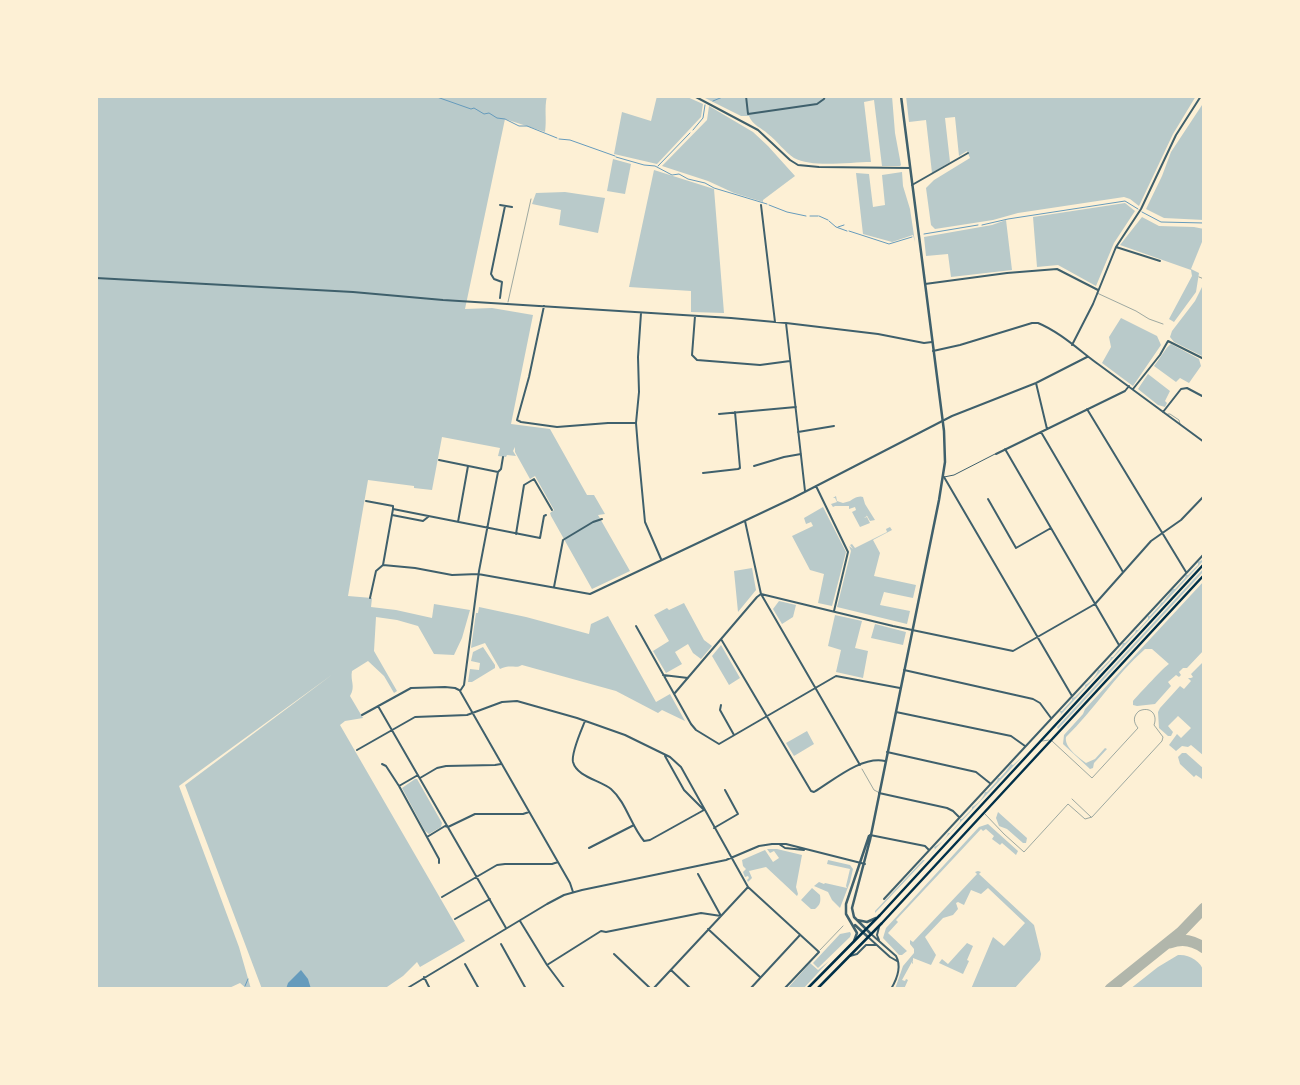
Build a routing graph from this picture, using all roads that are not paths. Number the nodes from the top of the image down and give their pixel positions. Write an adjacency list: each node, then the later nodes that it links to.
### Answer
1 (694, 96): 7 (street)
2 (746, 96): 3 (street)
3 (825, 96)
4 (901, 96): 7 (street)
5 (1201, 96): 14 (street)
6 (968, 153): 8 (street)
7 (910, 168): 8 (street)
8 (912, 185): 19 (street)
9 (531, 199): 22 (lane)
10 (500, 205): 12 (street)
11 (761, 205): 26 (street)
12 (505, 206): 13 (street); 21 (street)
13 (512, 208)
14 (1116, 247): 15 (street); 20 (street)
15 (1160, 261)
16 (1199, 277): 18 (lane)
17 (96, 278): 22 (street)
18 (1204, 279)
19 (925, 284): 20 (street); 29 (street)
20 (1098, 291): 28 (lane); 30 (street)
21 (500, 298)
22 (507, 304): 23 (street)
23 (544, 306): 24 (street); 45 (street)
24 (641, 313): 25 (street); 45 (street)
25 (695, 316): 26 (street); 34 (street)
26 (775, 322): 27 (street)
27 (786, 323): 29 (street); 34 (street)
28 (1163, 324)
29 (932, 342): 31 (street)
30 (1072, 345): 31 (street); 32 (street)
31 (933, 351): 44 (street)
32 (1087, 357): 35 (street); 36 (street)
33 (1204, 359): 37 (street)
34 (790, 361): 39 (street)
35 (1036, 384): 44 (street); 47 (street)
36 (1128, 386): 37 (street); 40 (street)
37 (1133, 389): 42 (street)
38 (1204, 397): 42 (street)
39 (796, 407): 41 (street); 48 (street)
40 (1087, 409): 47 (street); 76 (street)
41 (735, 412): 43 (street); 59 (street)
42 (1163, 412): 50 (street)
43 (719, 414)
44 (943, 421): 60 (street); 61 (street)
45 (636, 423): 79 (street)
46 (834, 426): 48 (street)
47 (1047, 429): 49 (street)
48 (798, 432): 52 (street)
49 (1041, 432): 51 (street); 82 (street)
50 (1204, 442)
51 (1005, 449): 53 (street); 74 (street)
52 (801, 454): 57 (street); 62 (street)
53 (996, 454): 60 (street)
54 (503, 457): 58 (street)
55 (439, 460): 56 (street)
56 (468, 466): 58 (street); 73 (street)
57 (754, 466)
58 (498, 472): 75 (street)
59 (702, 473)
60 (944, 477): 92 (street); 93 (street)
61 (816, 486): 62 (street); 90 (street)
62 (806, 491): 72 (street)
63 (1204, 496): 76 (street)
64 (988, 499): 74 (street)
65 (366, 501): 66 (street)
66 (393, 510): 68 (street); 70 (street)
67 (552, 510): 77 (street)
68 (392, 515): 70 (street); 80 (street)
69 (546, 515): 77 (street)
70 (428, 517): 73 (street)
71 (602, 519): 86 (street)
72 (746, 521): 79 (street); 87 (street)
73 (458, 522): 75 (street)
74 (1051, 528): 89 (street)
75 (487, 529): 77 (street); 84 (street)
76 (1162, 533): 82 (street); 83 (street)
77 (516, 534)
78 (1204, 554): 83 (street)
79 (661, 560): 86 (street)
80 (383, 564): 84 (street); 88 (street)
81 (1204, 564): 114 (main road)
82 (1123, 572): 89 (street)
83 (1186, 573): 95 (street)
84 (478, 574): 86 (street); 101 (street)
85 (1204, 575): 115 (main road)
86 (554, 588)
87 (761, 594): 90 (street); 94 (street); 99 (street)
88 (370, 598)
89 (1095, 604): 93 (street); 95 (street)
90 (834, 611): 92 (street)
91 (636, 626): 97 (street)
92 (912, 630): 93 (street); 96 (street)
93 (1038, 637): 103 (street)
94 (721, 639): 98 (street); 109 (street)
95 (1119, 645): 103 (street)
96 (904, 670): 100 (street); 110 (street)
97 (663, 675): 98 (street); 102 (street)
98 (688, 678): 102 (street)
99 (816, 687): 100 (street); 109 (street); 123 (street)
100 (900, 688): 106 (street)
101 (460, 691): 105 (street); 107 (street)
102 (674, 694): 113 (street)
103 (1072, 696): 110 (street)
104 (721, 705): 113 (street)
105 (378, 706): 108 (street); 112 (street)
106 (896, 712): 116 (street); 118 (street)
107 (472, 713): 111 (street); 112 (street); 122 (street)
108 (362, 716)
109 (766, 716): 113 (street); 123 (street)
110 (1051, 718): 116 (street)
111 (585, 720): 119 (street); 136 (street)
112 (392, 729): 117 (street); 125 (street)
113 (734, 735)
114 (1040, 741): 115 (lane); 155 (main road)
115 (1050, 741): 133 (main road); 135 (lane)
116 (1025, 747): 126 (street)
117 (357, 750)
118 (887, 752): 120 (street); 126 (street)
119 (664, 754): 131 (street); 131 (street)
120 (885, 761): 123 (street); 129 (street)
121 (382, 764): 127 (street)
122 (501, 764): 125 (street); 132 (street)
123 (860, 765)
124 (862, 769): 129 (lane)
125 (419, 777): 127 (street); 137 (street)
126 (991, 784): 134 (street)
127 (399, 786): 140 (street)
128 (724, 790): 138 (street)
129 (879, 793): 134 (street); 139 (street)
130 (1072, 799): 135 (lane)
131 (704, 810): 136 (street); 138 (street)
132 (529, 812): 137 (street); 145 (street)
133 (984, 813): 135 (lane); 161 (main road)
134 (960, 817): 142 (street)
135 (1092, 817)
136 (634, 824): 141 (street)
137 (448, 827): 140 (street); 148 (street)
138 (714, 828): 143 (street)
139 (870, 835): 142 (street); 146 (street)
140 (427, 837): 144 (street)
141 (589, 848)
142 (929, 850): 153 (street)
143 (733, 858): 146 (street); 149 (street); 150 (street)
144 (439, 862)
145 (558, 862): 148 (street); 150 (street)
146 (863, 863): 157 (street); 159 (street)
147 (698, 874): 154 (street)
148 (476, 876): 151 (street); 152 (street)
149 (748, 887): 154 (street); 167 (street)
150 (573, 892): 158 (street)
151 (442, 897)
152 (490, 899): 156 (street); 162 (street)
153 (884, 899)
154 (721, 916): 163 (street); 178 (street)
155 (876, 918): 157 (street); 164 (main road)
156 (455, 919)
157 (856, 919): 164 (street)
158 (520, 920): 162 (street); 178 (street)
159 (853, 924): 165 (street); 169 (street)
160 (843, 926): 173 (lane)
161 (879, 926): 166 (main road); 170 (street)
162 (506, 928): 180 (street)
163 (708, 929): 179 (street); 181 (street)
164 (866, 929): 165 (main road); 166 (street)
165 (863, 932): 168 (street); 169 (main road)
166 (872, 934): 168 (main road); 170 (street)
167 (800, 935): 173 (street); 181 (street)
168 (868, 938): 172 (street); 175 (main road)
169 (854, 942): 191 (main road)
170 (880, 942): 176 (street)
171 (501, 944): 185 (street)
172 (876, 945): 175 (street); 176 (street)
173 (819, 952): 190 (street)
174 (614, 954): 187 (street)
175 (850, 956): 192 (main road)
176 (898, 961): 193 (street)
177 (465, 964): 184 (street)
178 (547, 964): 186 (street)
179 (670, 970): 187 (street); 188 (street)
180 (424, 977): 182 (street); 183 (street)
181 (760, 978): 189 (street)
182 (406, 989)
183 (430, 989)
184 (479, 989)
185 (526, 989)
186 (565, 989)
187 (652, 989)
188 (691, 989)
189 (750, 989)
190 (784, 989)
191 (807, 989)
192 (817, 989)
193 (891, 989)

